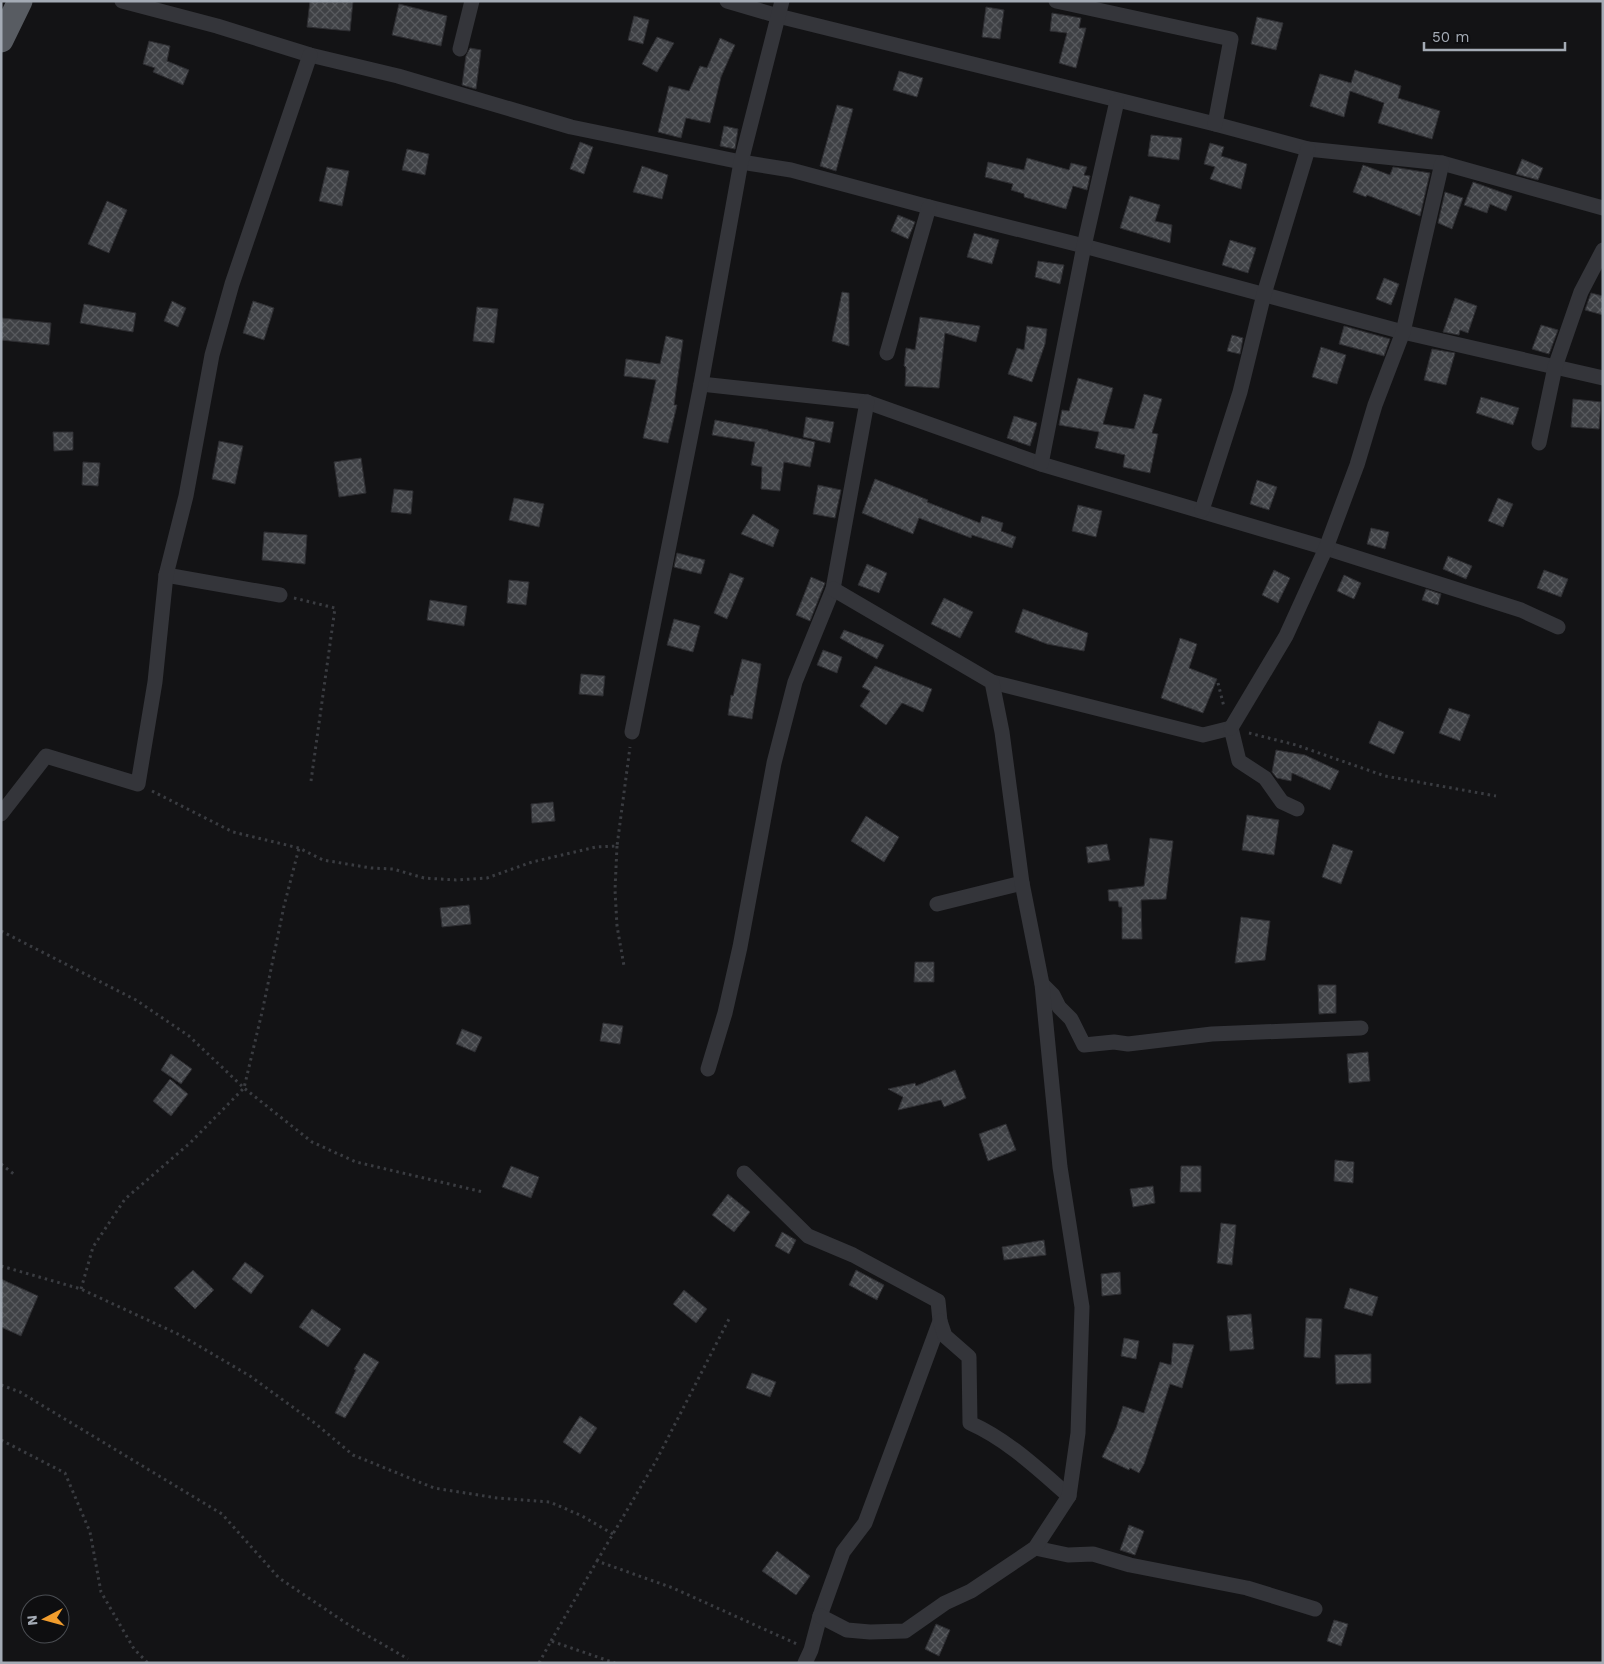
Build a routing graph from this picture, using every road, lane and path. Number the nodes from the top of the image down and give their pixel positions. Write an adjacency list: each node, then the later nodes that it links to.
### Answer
1 (20, 1): 7 (highway)
2 (122, 1): 9 (street)
3 (472, 1): 8 (street)
4 (727, 1): 6 (street)
5 (1056, 1): 11 (street)
6 (780, 9): 10 (street); 13 (street)
7 (3, 33)
8 (460, 49)
9 (310, 55): 13 (street); 30 (street)
10 (1117, 101): 11 (street); 17 (street)
11 (1215, 124): 12 (street)
12 (1308, 149): 14 (street); 19 (street)
13 (741, 162): 15 (street); 24 (street)
14 (1442, 163): 16 (street); 20 (street)
15 (929, 207): 17 (street); 21 (street)
16 (1603, 208)
17 (1084, 246): 19 (street); 27 (street)
18 (1603, 250): 22 (street)
19 (1264, 294): 20 (street); 28 (street)
20 (1403, 332): 22 (street); 29 (street)
21 (887, 353)
22 (1555, 367): 23 (street); 26 (street)
23 (1603, 378)
24 (701, 384): 25 (street); 37 (street)
25 (867, 402): 27 (street); 31 (street)
26 (1540, 443)
27 (1041, 464): 28 (street)
28 (1202, 510): 29 (street)
29 (1326, 548): 33 (street); 36 (street)
30 (166, 575): 32 (street); 39 (street)
31 (833, 589): 34 (street); 51 (street)
32 (280, 595): 38 (path)
33 (1558, 628)
34 (992, 682): 36 (street); 45 (street)
35 (1218, 684): 36 (path)
36 (1231, 728): 40 (path); 41 (street)
37 (632, 732): 43 (path)
38 (311, 781)
39 (138, 784): 42 (street); 44 (path)
40 (1496, 796)
41 (1297, 809)
42 (1, 814)
43 (617, 846): 44 (path); 48 (path)
44 (299, 848): 52 (path)
45 (1022, 883): 46 (street); 49 (street)
46 (937, 904)
47 (1, 931): 52 (path)
48 (624, 966)
49 (1042, 984): 50 (street); 63 (street)
50 (1360, 1028)
51 (708, 1069)
52 (244, 1088): 56 (path); 58 (path)
53 (1, 1164): 55 (path)
54 (744, 1173): 60 (street)
55 (15, 1174)
56 (483, 1192)
57 (1, 1266): 58 (path)
58 (81, 1289): 64 (path)
59 (730, 1317): 64 (path)
60 (940, 1321): 63 (street); 68 (street)
61 (1, 1385): 71 (path)
62 (1, 1440): 72 (path)
63 (1069, 1496): 65 (street)
64 (613, 1534): 66 (path)
65 (1035, 1548): 67 (street); 68 (street)
66 (597, 1561): 69 (path); 70 (path)
67 (1315, 1609)
68 (820, 1616): 70 (street)
69 (551, 1641): 73 (path); 74 (path)
70 (808, 1657)
71 (408, 1659)
72 (148, 1663)
73 (539, 1663)
74 (615, 1663)

